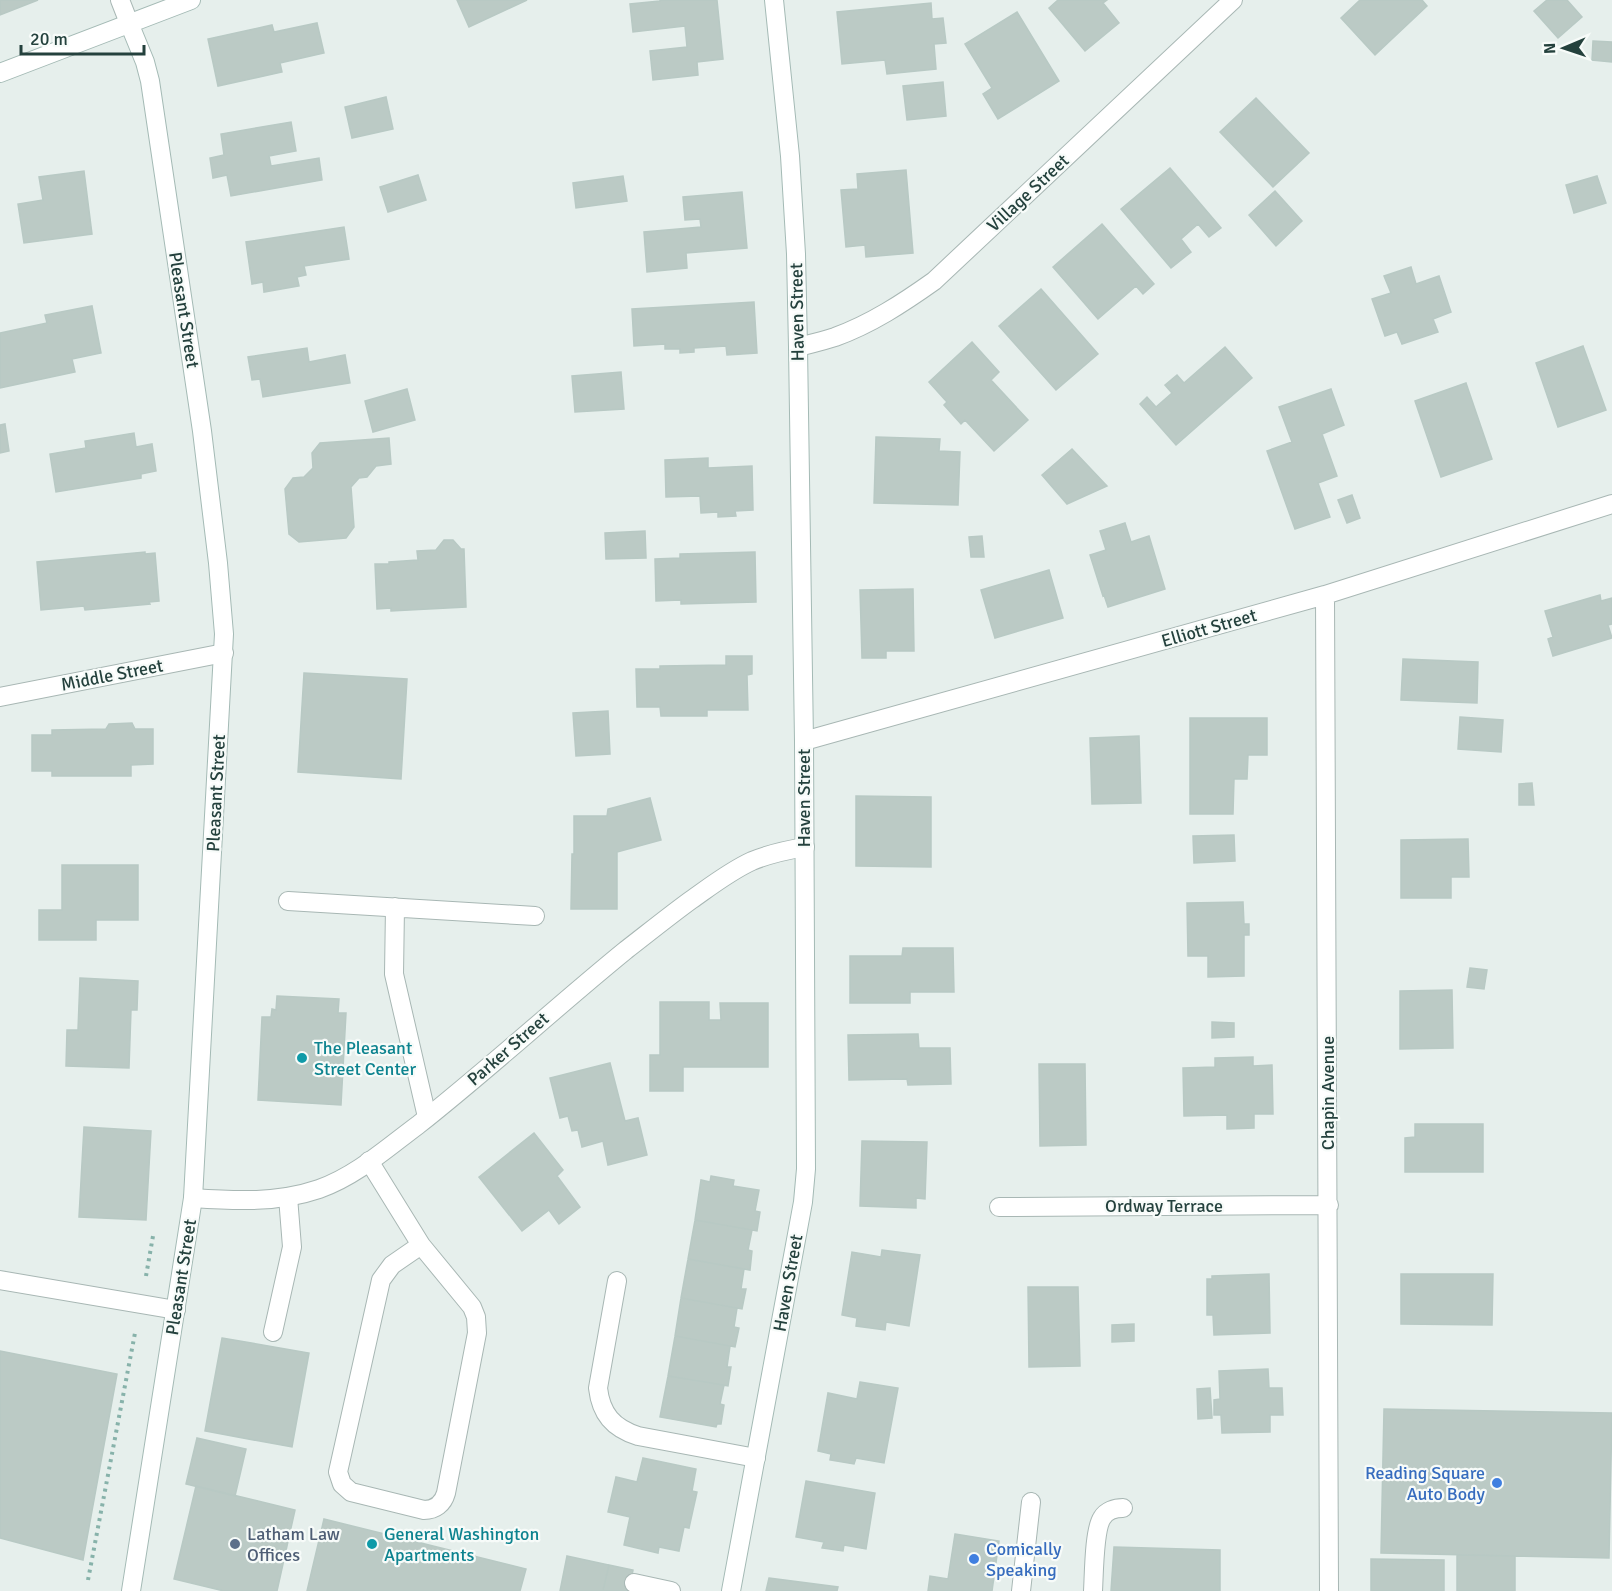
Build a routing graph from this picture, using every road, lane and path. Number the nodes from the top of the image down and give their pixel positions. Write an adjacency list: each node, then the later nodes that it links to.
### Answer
1 (120, 0): 5 (street, Pleasant Street)
2 (191, 0): 5 (street)
3 (774, 0): 7 (street, Haven Street)
4 (1233, 0): 7 (street, Village Street)
5 (129, 23): 6 (street); 10 (street, Pleasant Street)
6 (0, 73)
7 (798, 347): 12 (street, Haven Street)
8 (1612, 504): 9 (street, Elliott Street)
9 (1325, 595): 12 (street, Elliott Street); 21 (street, Chapin Avenue)
10 (224, 653): 11 (street, Middle Street); 20 (street, Pleasant Street)
11 (0, 697)
12 (804, 741): 13 (street, Haven Street)
13 (805, 847): 17 (street, Parker Street); 30 (street, Haven Street)
14 (288, 901): 15 (street)
15 (395, 907): 16 (street); 17 (street)
16 (535, 916)
17 (427, 1117): 18 (street, Parker Street)
18 (369, 1161): 19 (street, Parker Street); 24 (street)
19 (288, 1197): 20 (street, Parker Street); 29 (street)
20 (193, 1198): 28 (street, Pleasant Street)
21 (1329, 1205): 22 (street, Ordway Terrace); 40 (street, Chapin Avenue)
22 (999, 1207)
23 (154, 1232): 27 (path)
24 (421, 1245): 24 (street)
25 (0, 1280): 27 (street)
26 (617, 1281): 30 (street)
27 (140, 1304): 28 (street); 33 (path)
28 (176, 1310): 35 (street, Pleasant Street)
29 (273, 1332)
30 (756, 1458): 37 (street, Haven Street)
31 (1031, 1502): 38 (street)
32 (1123, 1508): 39 (street)
33 (88, 1580)
34 (634, 1584): 36 (street)
35 (131, 1591)
36 (671, 1591)
37 (731, 1591)
38 (1021, 1591)
39 (1093, 1591)
40 (1329, 1591)

